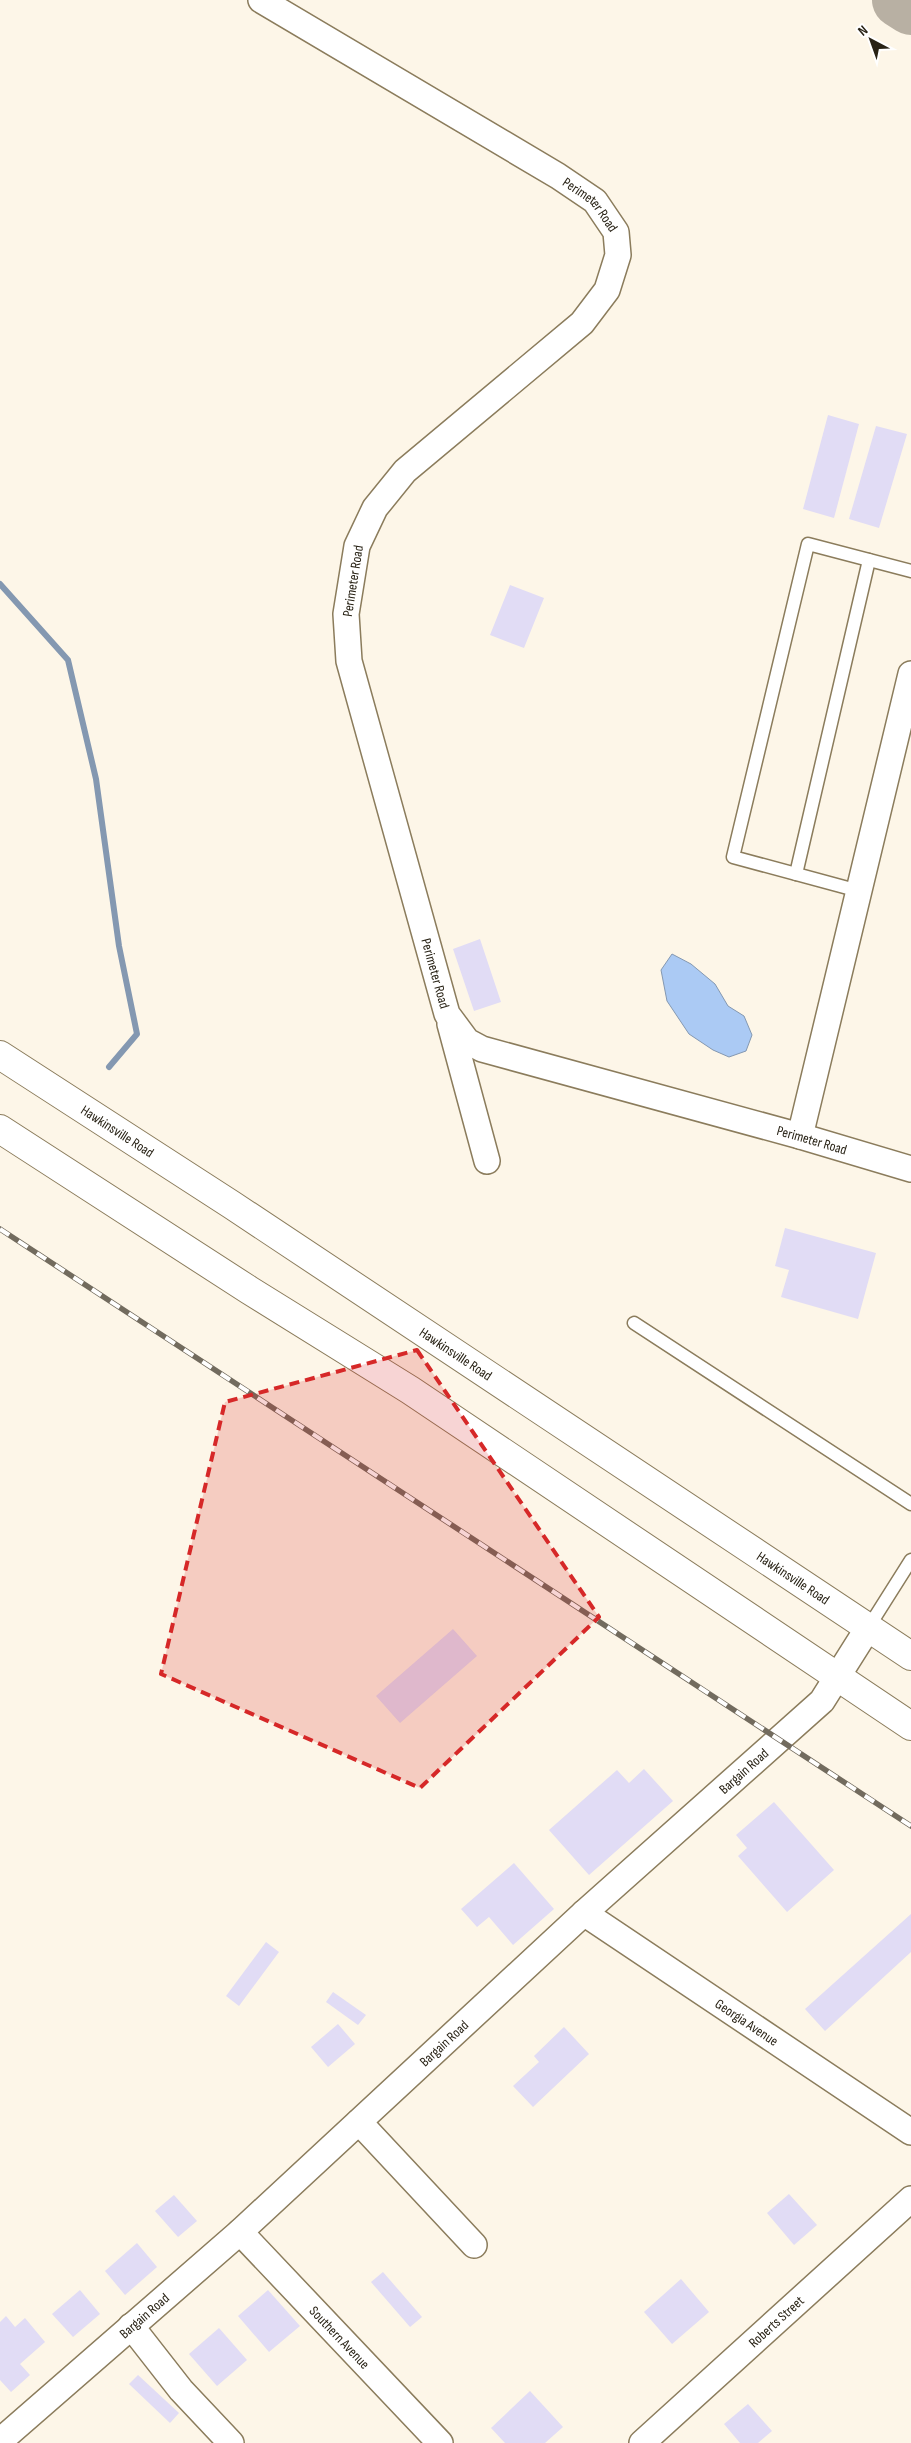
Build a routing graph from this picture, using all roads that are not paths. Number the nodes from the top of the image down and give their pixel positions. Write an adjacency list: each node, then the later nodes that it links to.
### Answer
1 (261, 0): 7 (street, Perimeter Road)
2 (869, 560): 3 (lane); 5 (lane); 5 (lane)
3 (911, 571)
4 (911, 674): 6 (street)
5 (796, 874): 6 (lane)
6 (859, 891): 10 (street)
7 (447, 1014): 10 (street, Perimeter Road); 11 (street)
8 (0, 1055): 16 (main road, Hawkinsville Road)
9 (0, 1129): 18 (main road)
10 (800, 1136): 12 (street, Perimeter Road)
11 (487, 1162)
12 (911, 1169)
13 (634, 1324): 14 (lane)
14 (911, 1504)
15 (911, 1560): 16 (lane)
16 (868, 1628): 17 (main road, Hawkinsville Road); 18 (street, Bargain Road)
17 (911, 1656)
18 (837, 1678): 19 (main road); 20 (street, Bargain Road)
19 (911, 1726)
20 (584, 1913): 21 (street, Bargain Road); 22 (street, Georgia Avenue)
21 (359, 2122): 24 (street, Bargain Road); 25 (street)
22 (911, 2132)
23 (911, 2199): 30 (street, Roberts Street)
24 (240, 2232): 26 (street, Bargain Road); 29 (street, Southern Avenue)
25 (474, 2245)
26 (131, 2326): 27 (street, Bargain Road); 28 (street)
27 (0, 2441)
28 (231, 2443)
29 (440, 2443)
30 (642, 2443)

